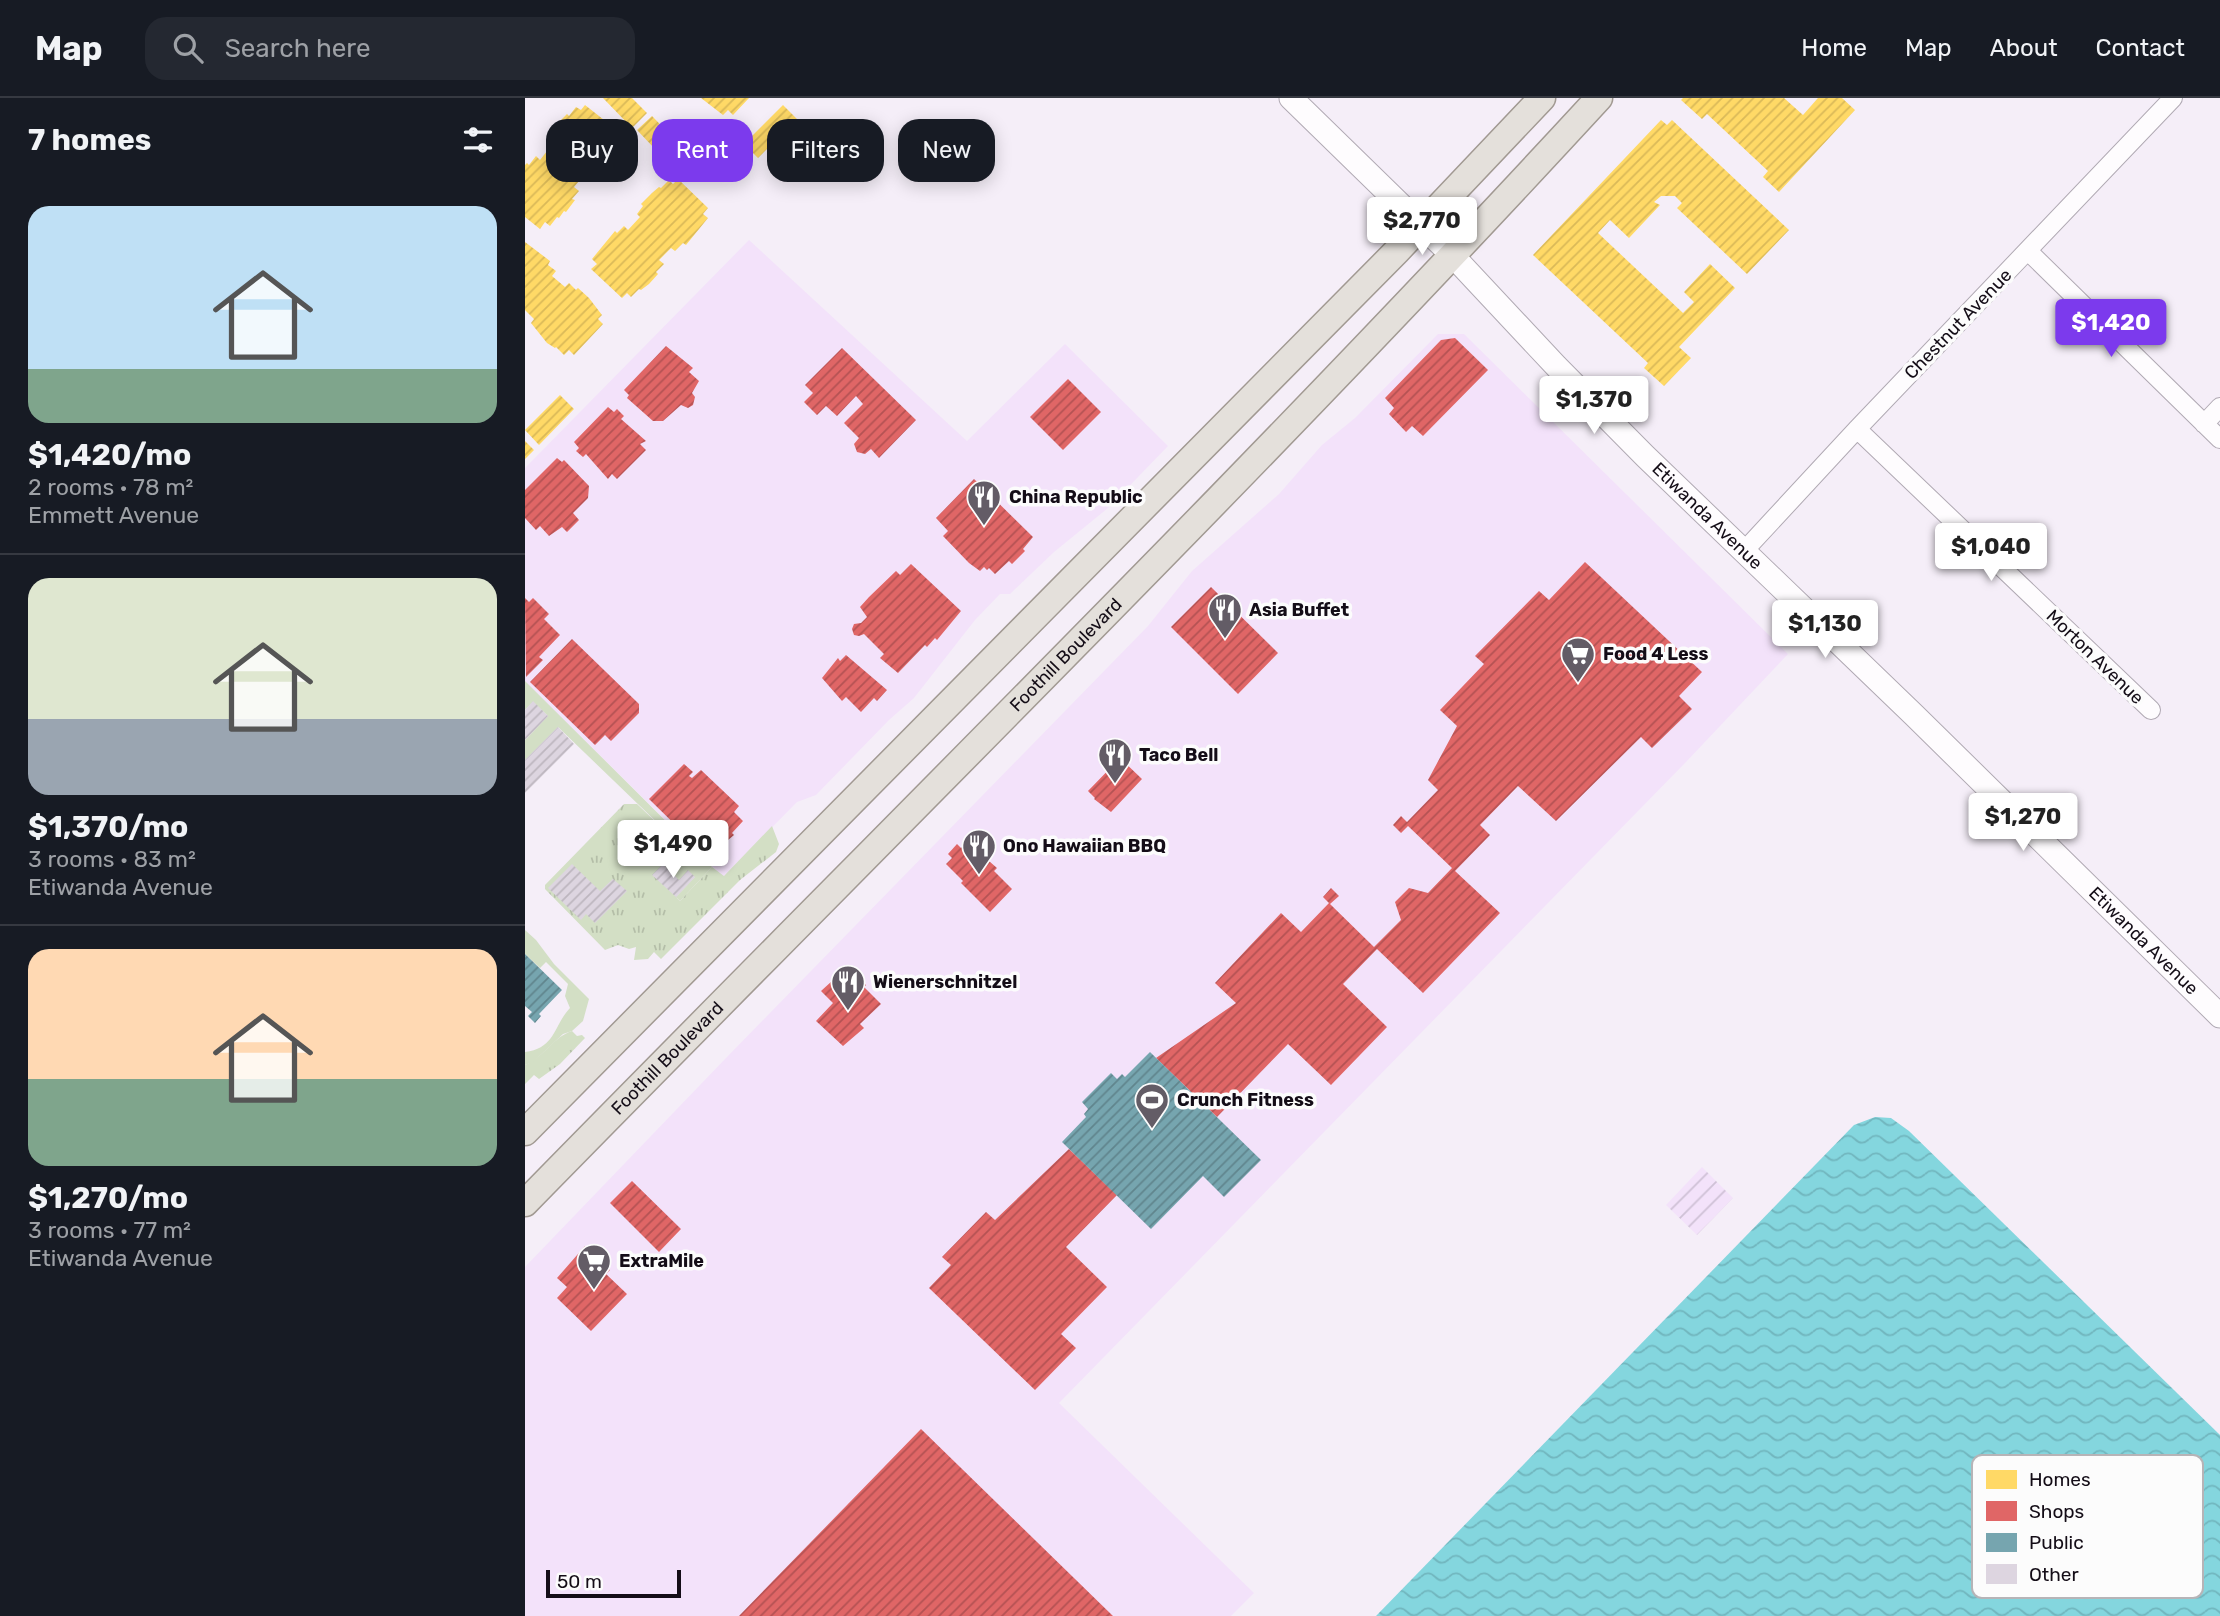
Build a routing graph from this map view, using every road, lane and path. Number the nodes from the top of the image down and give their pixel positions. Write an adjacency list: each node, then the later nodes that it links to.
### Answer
1 (1291, 98): 5 (main road, Etiwanda Avenue)
2 (1542, 98): 5 (main road)
3 (1599, 98): 7 (main road, Foothill Boulevard)
4 (2173, 98): 6 (street, Chestnut Avenue)
5 (1422, 226): 7 (main road, Etiwanda Avenue); 15 (main road)
6 (2028, 251): 9 (street); 10 (street, Chestnut Avenue)
7 (1453, 256): 12 (main road, Etiwanda Avenue); 16 (main road, Foothill Boulevard)
8 (2220, 407): 9 (street)
9 (2204, 424): 11 (street)
10 (1857, 429): 12 (street, Chestnut Avenue); 13 (street, Morton Avenue)
11 (2220, 439)
12 (1744, 551): 14 (main road, Etiwanda Avenue)
13 (2151, 710)
14 (2220, 1016)
15 (525, 1132)
16 (525, 1203)

